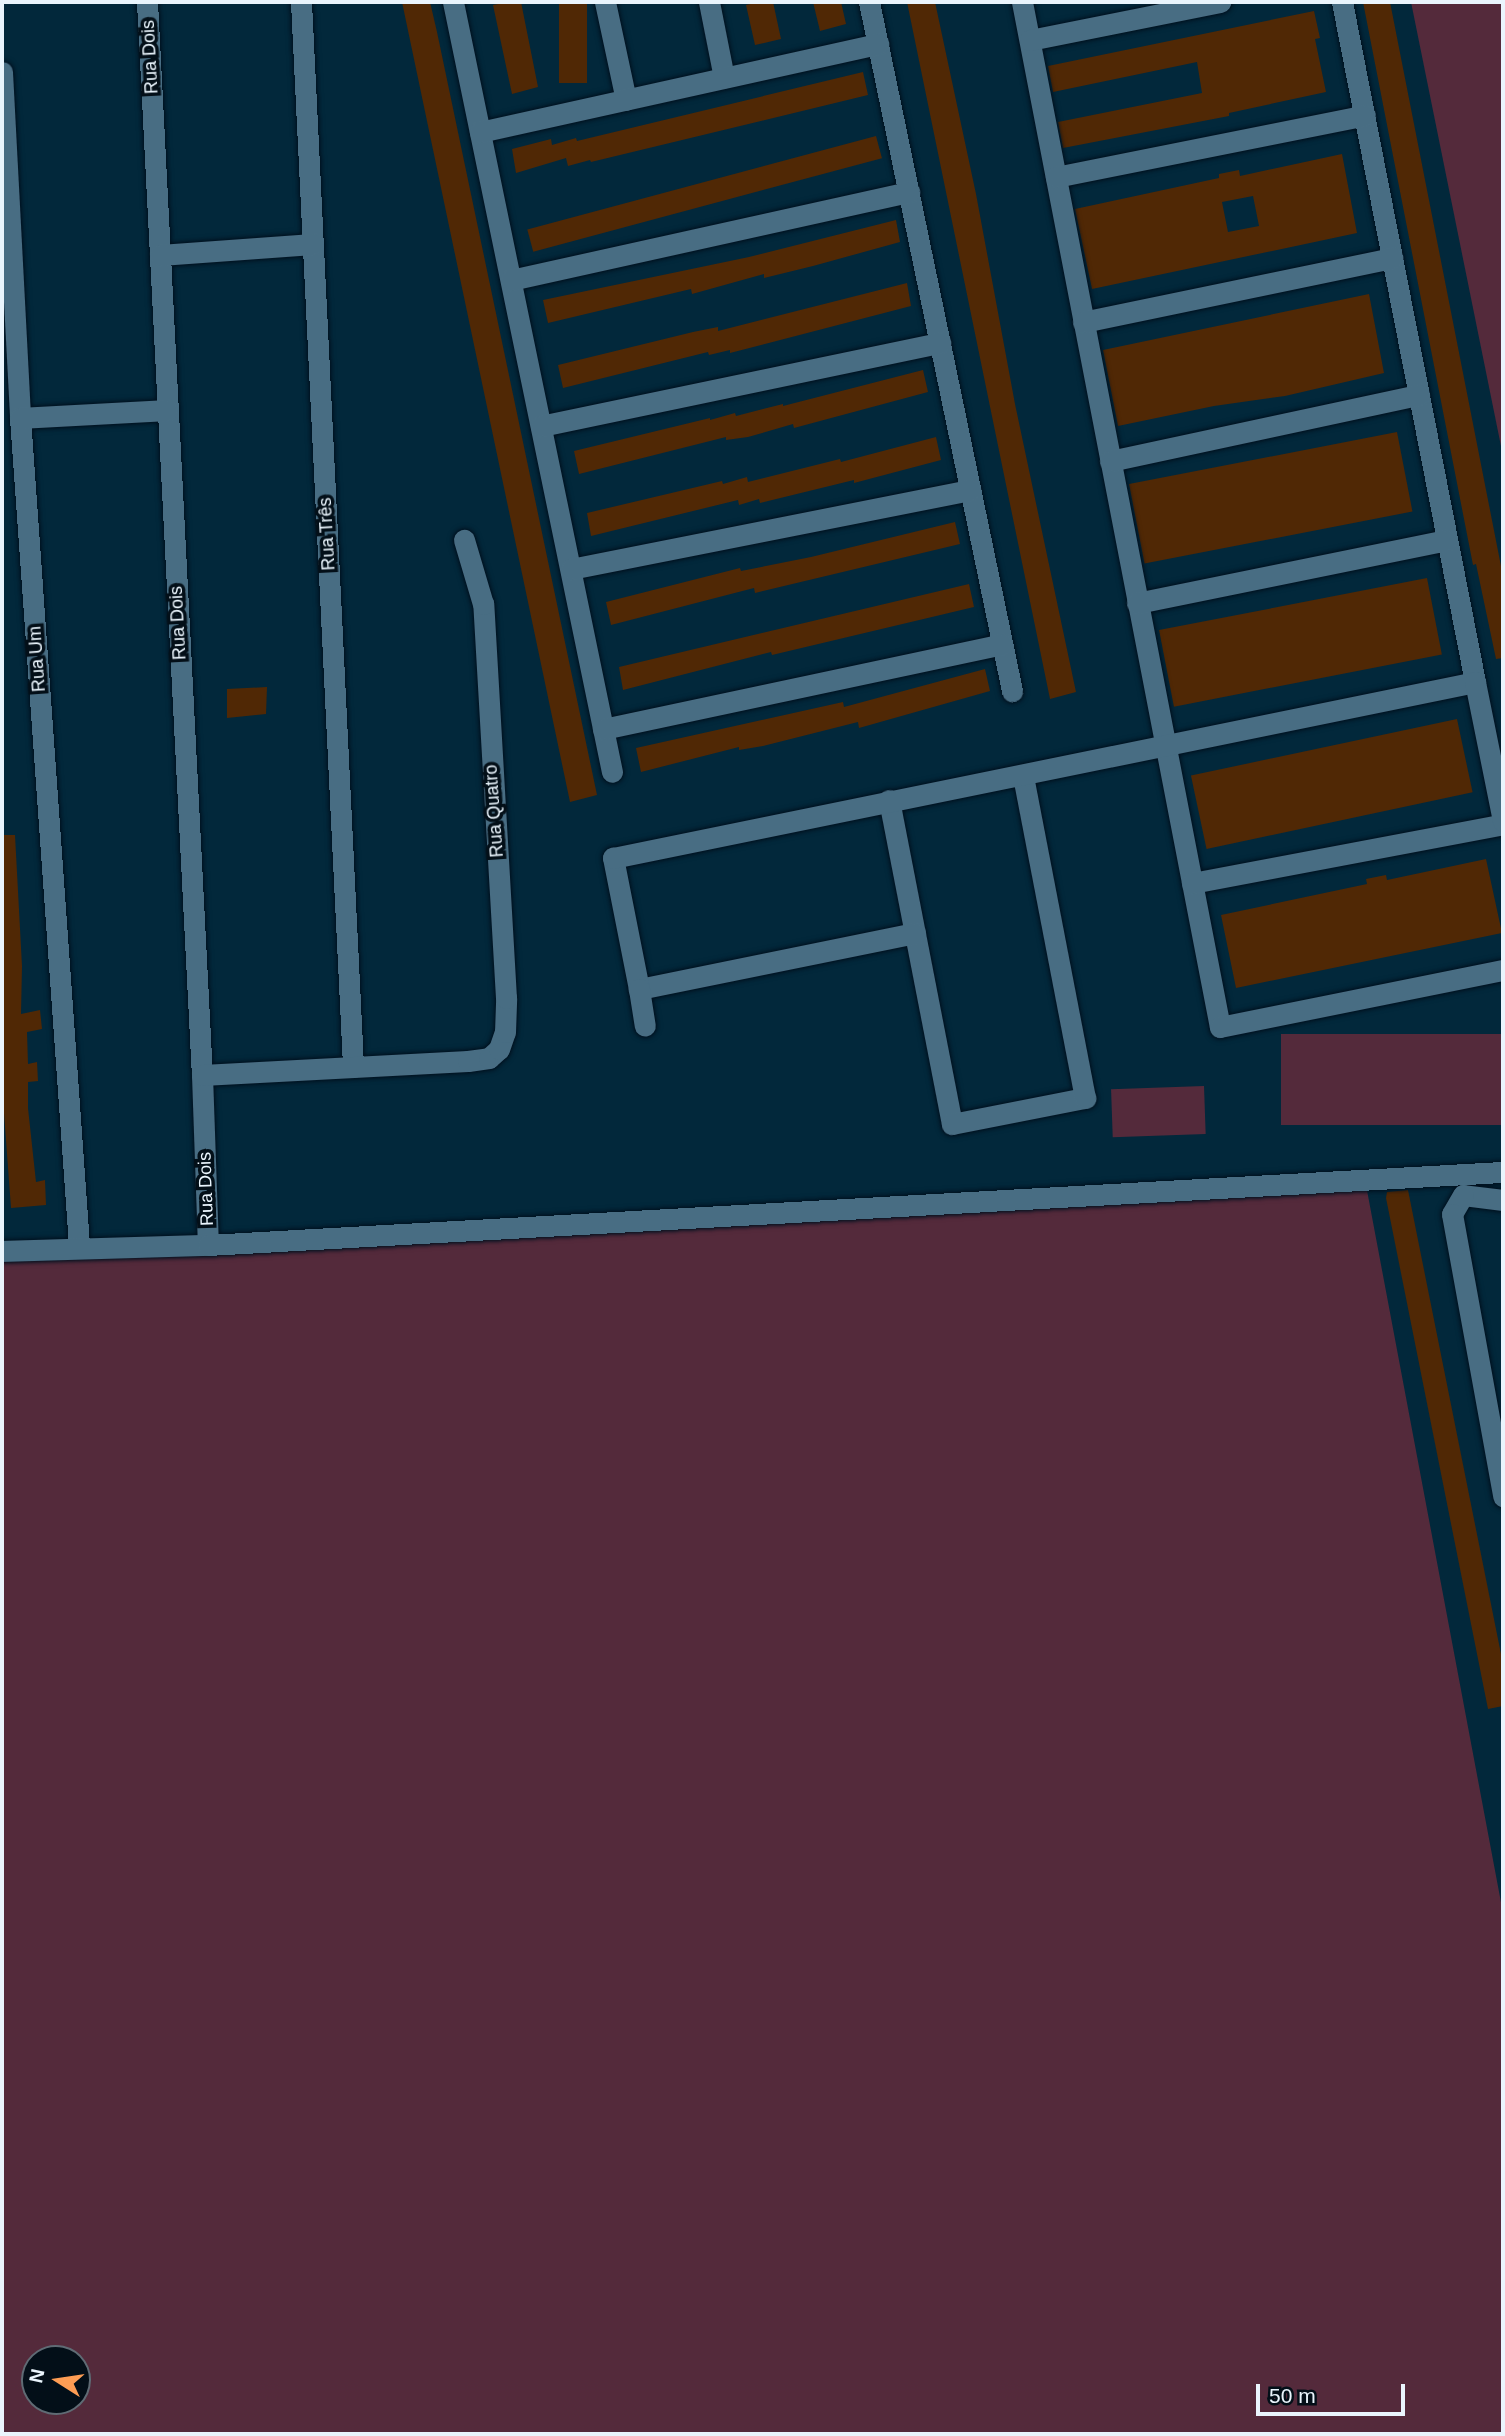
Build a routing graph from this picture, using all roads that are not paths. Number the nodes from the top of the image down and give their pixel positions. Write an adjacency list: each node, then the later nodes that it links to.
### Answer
1 (147, 2): 20 (street, Rua Dois)
2 (301, 2): 19 (street, Rua Três)
3 (453, 2): 16 (street)
4 (605, 2): 14 (street)
5 (709, 2): 13 (street)
6 (869, 2): 11 (street)
7 (1022, 2): 10 (street)
8 (1220, 2): 10 (street)
9 (1342, 2): 15 (street)
10 (1030, 40): 17 (street)
11 (878, 44): 13 (street); 18 (street)
12 (2, 72): 27 (street, Rua Um)
13 (724, 78): 14 (street)
14 (626, 100): 16 (street)
15 (1365, 115): 17 (street); 21 (street)
16 (481, 132): 22 (street)
17 (1056, 177): 23 (street)
18 (909, 192): 22 (street); 24 (street)
19 (313, 244): 20 (street); 49 (street, Rua Três)
20 (160, 255): 26 (street, Rua Dois)
21 (1392, 258): 23 (street); 25 (street)
22 (511, 280): 28 (street)
23 (1083, 322): 29 (street)
24 (940, 343): 28 (street); 30 (street)
25 (1419, 395): 29 (street); 32 (street)
26 (167, 411): 27 (street); 50 (street, Rua Dois)
27 (20, 418): 54 (street, Rua Um)
28 (541, 426): 33 (street)
29 (1110, 461): 34 (street)
30 (970, 490): 33 (street); 35 (street)
31 (464, 540): 49 (street, Rua Quatro)
32 (1446, 540): 34 (street); 36 (street)
33 (570, 569): 38 (street)
34 (1137, 603): 39 (street)
35 (1003, 644): 37 (street); 38 (street)
36 (1475, 682): 39 (street); 43 (street)
37 (1012, 691)
38 (603, 729): 40 (street)
39 (1164, 746): 41 (street); 44 (street)
40 (612, 772)
41 (1023, 775): 42 (street); 45 (street)
42 (889, 800): 45 (street); 47 (street)
43 (1503, 823): 44 (street)
44 (1192, 883): 46 (street)
45 (915, 933): 47 (street)
46 (1503, 970)
47 (639, 989): 48 (street)
48 (645, 1026)
49 (353, 1067): 50 (street)
50 (202, 1075): 53 (street, Rua Dois)
51 (1503, 1172): 53 (street)
52 (1503, 1200): 56 (street)
53 (208, 1245): 54 (street)
54 (79, 1246): 55 (street)
55 (2, 1251)
56 (1503, 1496)

